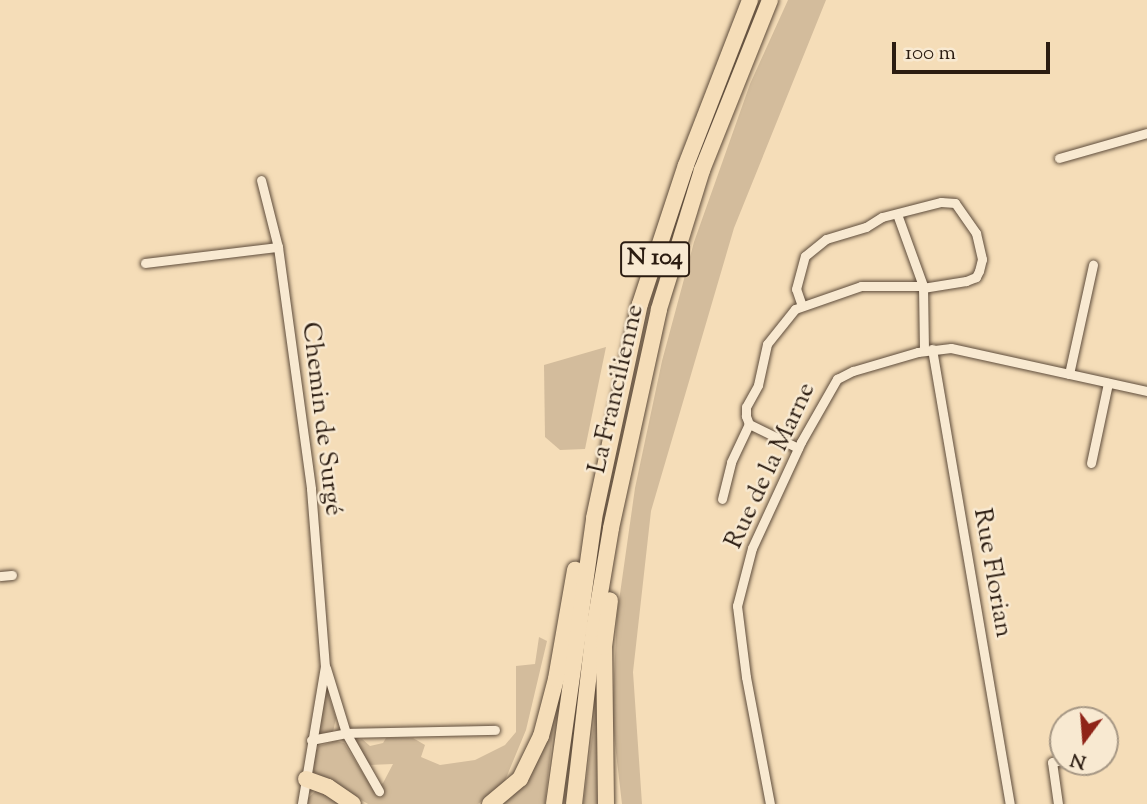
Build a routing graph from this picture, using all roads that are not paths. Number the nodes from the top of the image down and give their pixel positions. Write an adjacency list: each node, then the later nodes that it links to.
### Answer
1 (770, 0): 21 (highway, La Francilienne / N 104)
2 (748, 3): 20 (highway, La Francilienne / N 104)
3 (1147, 133): 4 (street)
4 (1059, 158)
5 (261, 180): 7 (street, Chemin de Surgé)
6 (897, 214): 10 (street, Rue Florian); 10 (street); 11 (street)
7 (278, 247): 8 (street); 24 (street, Chemin de Surgé)
8 (145, 263)
9 (1093, 265): 13 (street)
10 (923, 287): 11 (street); 12 (street, Rue Florian)
11 (802, 306): 16 (street)
12 (928, 349): 13 (street, Rue de la Marne); 17 (street, Rue de la Marne); 38 (street, Rue Florian)
13 (1069, 374): 14 (street, Rue de la Marne)
14 (1108, 383): 15 (street, Rue de la Marne); 18 (street)
15 (1147, 391)
16 (749, 424): 17 (street); 19 (street)
17 (798, 448): 37 (street, Rue de la Marne)
18 (1091, 463)
19 (722, 499)
20 (594, 518): 33 (highway); 34 (highway, La Francilienne / N 104)
21 (611, 528): 35 (highway, La Francilienne / N 104); 36 (highway)
22 (12, 575): 23 (street)
23 (0, 576)
24 (325, 666): 26 (street, Chemin de Surgé); 27 (street, Chemin de Surgé)
25 (495, 730): 26 (street)
26 (346, 733): 27 (street); 30 (street, Chemin de Surgé)
27 (311, 740): 29 (street, Chemin de Surgé)
28 (1054, 776): 39 (street)
29 (306, 779): 31 (street, Chemin de Surgé); 32 (highway)
30 (379, 791)
31 (302, 804)
32 (353, 804)
33 (490, 804)
34 (554, 804)
35 (574, 804)
36 (606, 804)
37 (770, 804)
38 (1010, 804)
39 (1058, 804)

